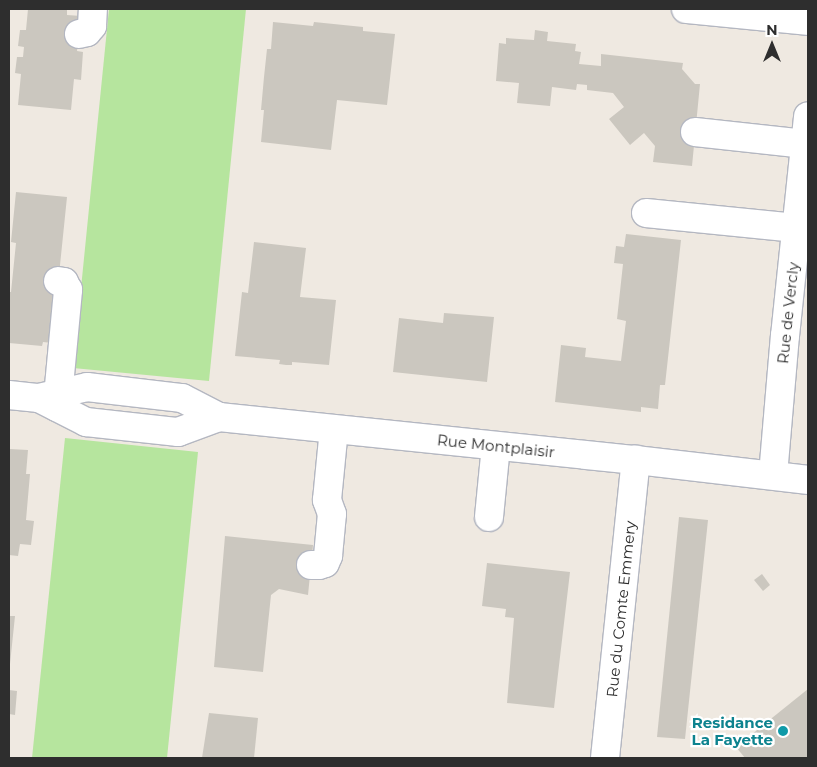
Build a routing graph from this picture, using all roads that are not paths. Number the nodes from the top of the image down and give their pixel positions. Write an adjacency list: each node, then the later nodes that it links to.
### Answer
1 (93, 9): 4 (street)
2 (686, 9): 3 (street)
3 (808, 22)
4 (79, 34)
5 (808, 116): 7 (street, Rue de Vercly)
6 (695, 132): 7 (street)
7 (805, 144): 8 (street, Rue de Vercly)
8 (805, 172): 10 (street, Rue de Vercly)
9 (646, 213): 10 (street)
10 (796, 228): 17 (street, Rue de Vercly)
11 (58, 281): 13 (street)
12 (9, 395): 13 (street, Rue Montplaisir)
13 (51, 400): 14 (street, Rue Montplaisir)
14 (334, 429): 15 (street, Rue Montplaisir); 20 (street)
15 (496, 446): 16 (street, Rue Montplaisir); 19 (street)
16 (636, 460): 17 (street, Rue Montplaisir); 21 (street, Rue du Comte Emmery)
17 (773, 475): 18 (street)
18 (808, 480)
19 (489, 517)
20 (311, 565)
21 (605, 758)

